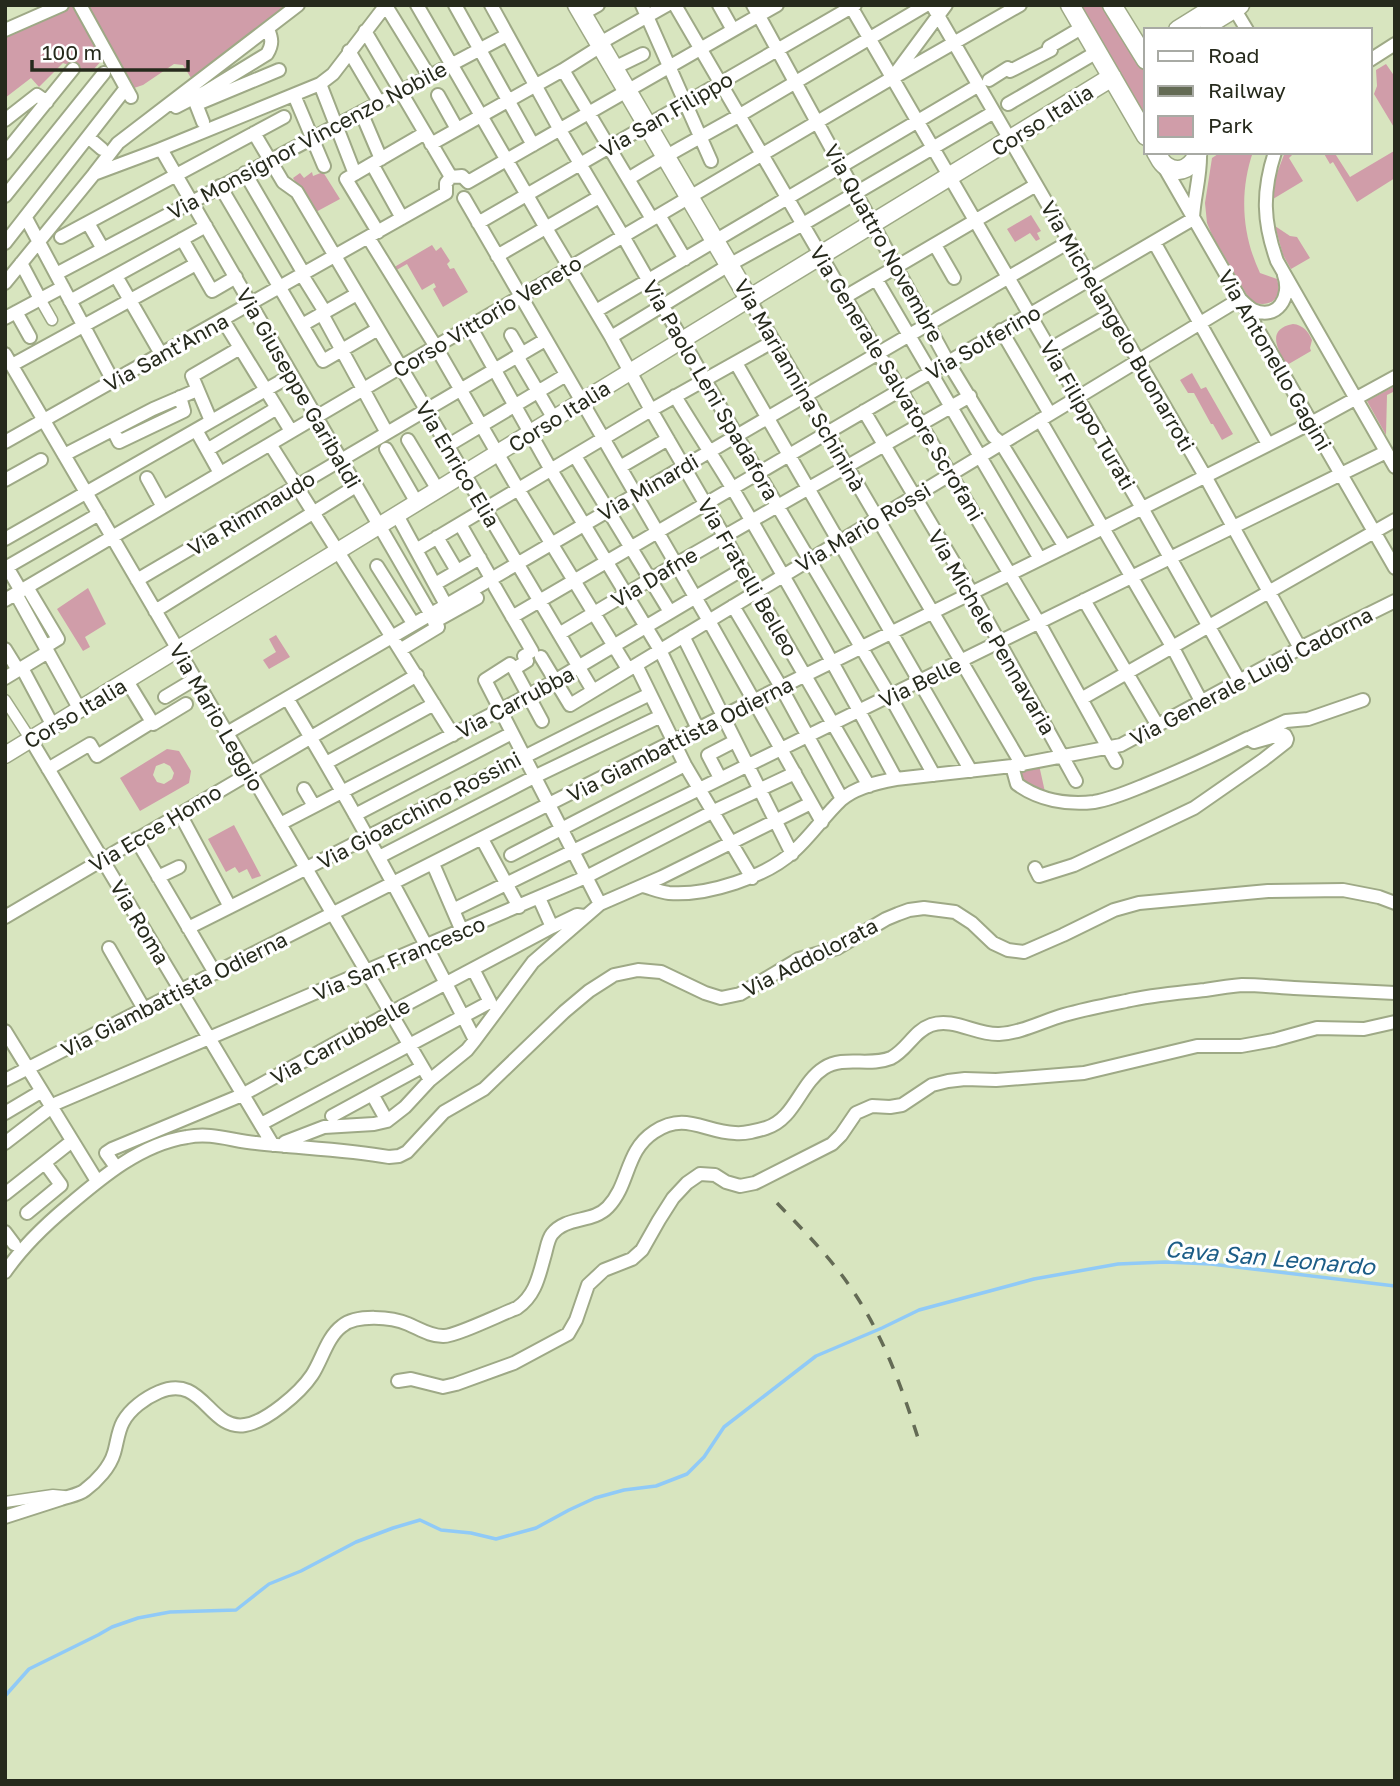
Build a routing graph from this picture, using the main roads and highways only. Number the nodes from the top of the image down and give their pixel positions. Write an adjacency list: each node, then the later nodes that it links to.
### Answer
1 (1070, 5): 8 (main road)
2 (1112, 5): 7 (main road)
3 (1231, 6): 5 (main road); 6 (main road)
4 (586, 8): 12 (main road, Via Mariannina Schininà)
5 (1182, 28)
6 (1203, 28)
7 (1141, 44)
8 (1112, 77): 9 (main road); 12 (main road, Corso Italia)
9 (1144, 133)
10 (1198, 154): 11 (main road)
11 (1158, 156)
12 (749, 299)

